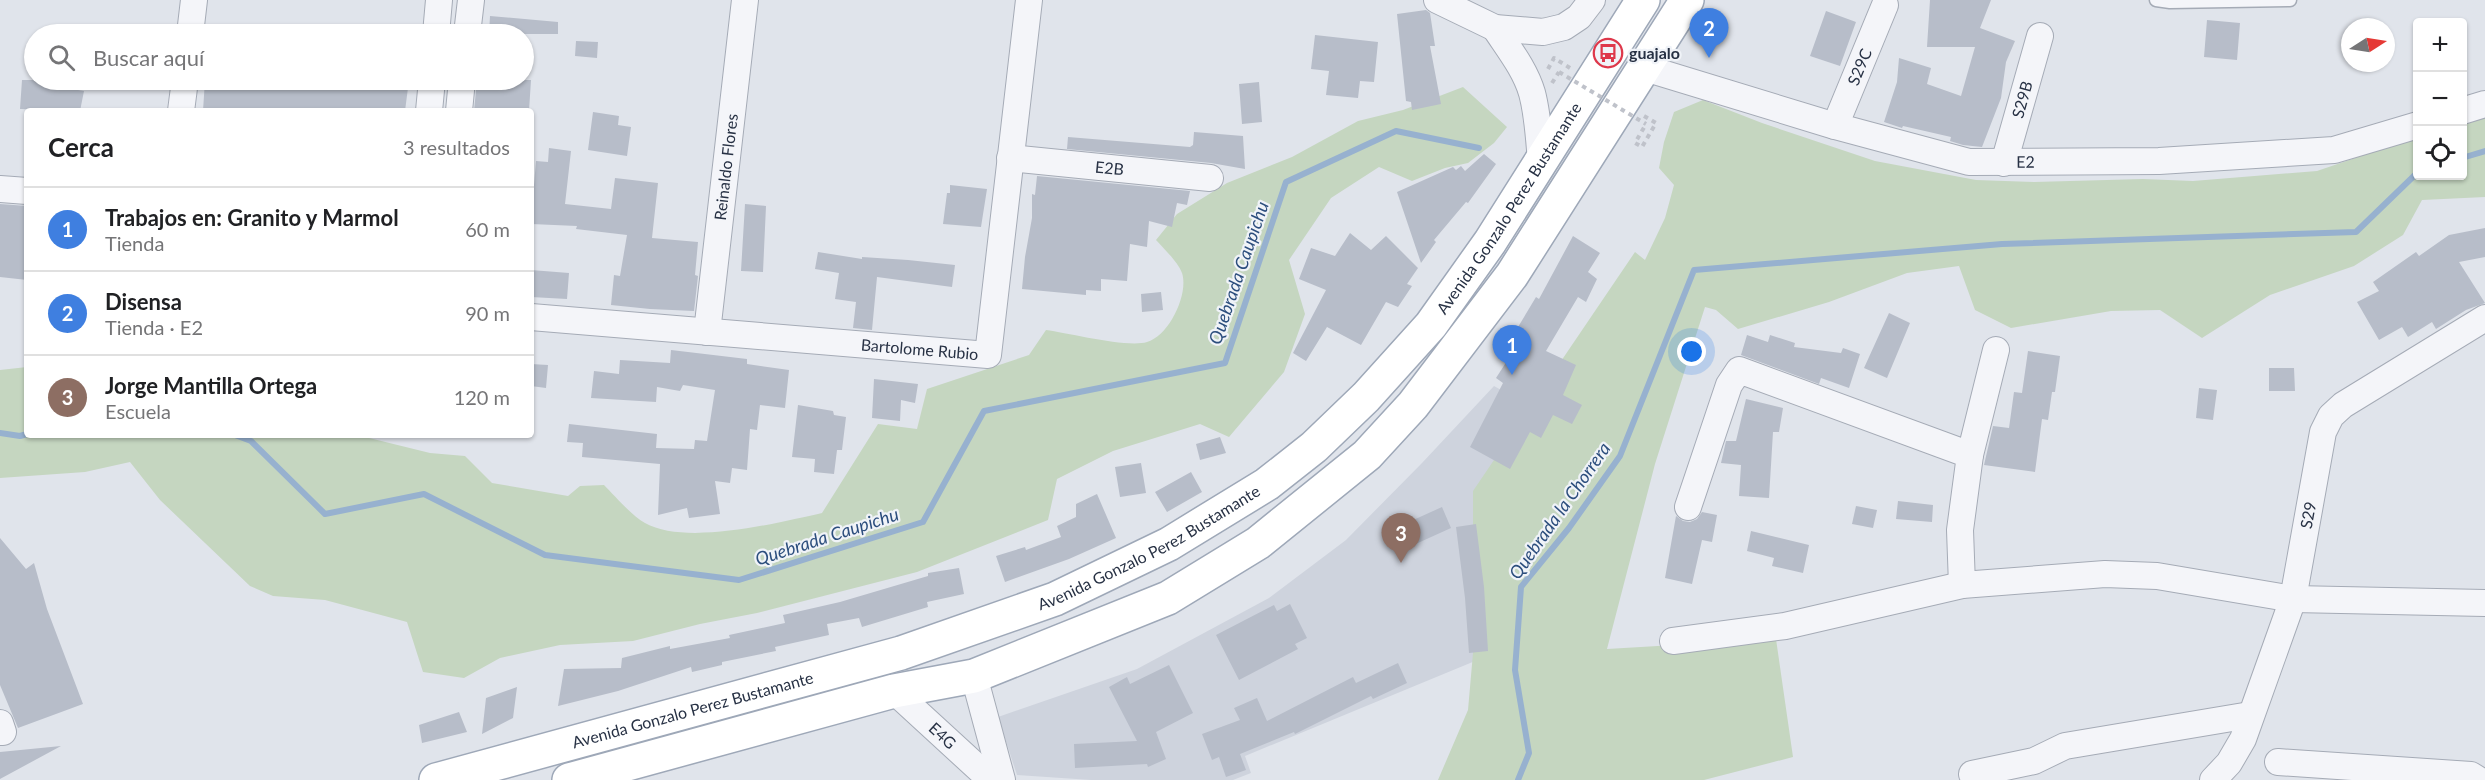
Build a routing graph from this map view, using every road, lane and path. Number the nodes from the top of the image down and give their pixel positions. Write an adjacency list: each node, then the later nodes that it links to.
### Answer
1 (194, 0): 13 (street)
2 (439, 0): 14 (street)
3 (471, 0): 15 (street)
4 (745, 0): 39 (street, Reinaldo Flores)
5 (1029, 0): 31 (street, Bartolome Rubio)
6 (1437, 0): 16 (street)
7 (1592, 0): 16 (street)
8 (1643, 0): 32 (main road, Avenida Gonzalo Perez Bustamante)
9 (1687, 0): 18 (main road)
10 (2156, 0): 11 (lane)
11 (2290, 0)
12 (1885, 5): 29 (street, S29C)
13 (191, 24)
14 (437, 24)
15 (468, 24)
16 (1496, 28): 32 (street)
17 (2040, 36): 33 (street, S29B)
18 (1645, 68): 29 (street, E2); 47 (main road)
19 (1559, 72): 28 (path, bridge)
20 (184, 90): 24 (street)
21 (431, 90): 25 (street)
22 (461, 90): 26 (street)
23 (2485, 104): 27 (street)
24 (181, 108)
25 (429, 108)
26 (459, 108)
27 (2467, 110)
28 (1656, 123)
29 (1834, 126): 33 (street, E2)
30 (2415, 126): 33 (street, E2)
31 (1010, 158): 34 (street, E2B); 39 (street, Bartolome Rubio)
32 (1541, 162): 50 (main road, Avenida Gonzalo Perez Bustamante)
33 (2004, 163)
34 (1210, 178)
35 (0, 189): 36 (street)
36 (24, 191)
37 (534, 317): 39 (street, Bartolome Rubio)
38 (2485, 318): 44 (street, S29)
39 (707, 332)
40 (1996, 350): 41 (street)
41 (1970, 455): 42 (street); 43 (street)
42 (1688, 507)
43 (1962, 585): 44 (street); 46 (street)
44 (2293, 599): 45 (street); 49 (street, S29)
45 (2485, 603)
46 (1673, 641)
47 (974, 676): 48 (main road); 57 (street)
48 (894, 692): 51 (main road); 56 (street, E4G)
49 (2250, 715): 53 (street); 58 (street, S29)
50 (666, 717): 51 (main road); 54 (main road, Avenida Gonzalo Perez Bustamante)
51 (675, 752): 55 (main road)
52 (2278, 762): 59 (street)
53 (1972, 774)
54 (436, 780)
55 (569, 780)
56 (991, 780)
57 (1002, 780)
58 (2213, 780)
59 (2479, 780)

